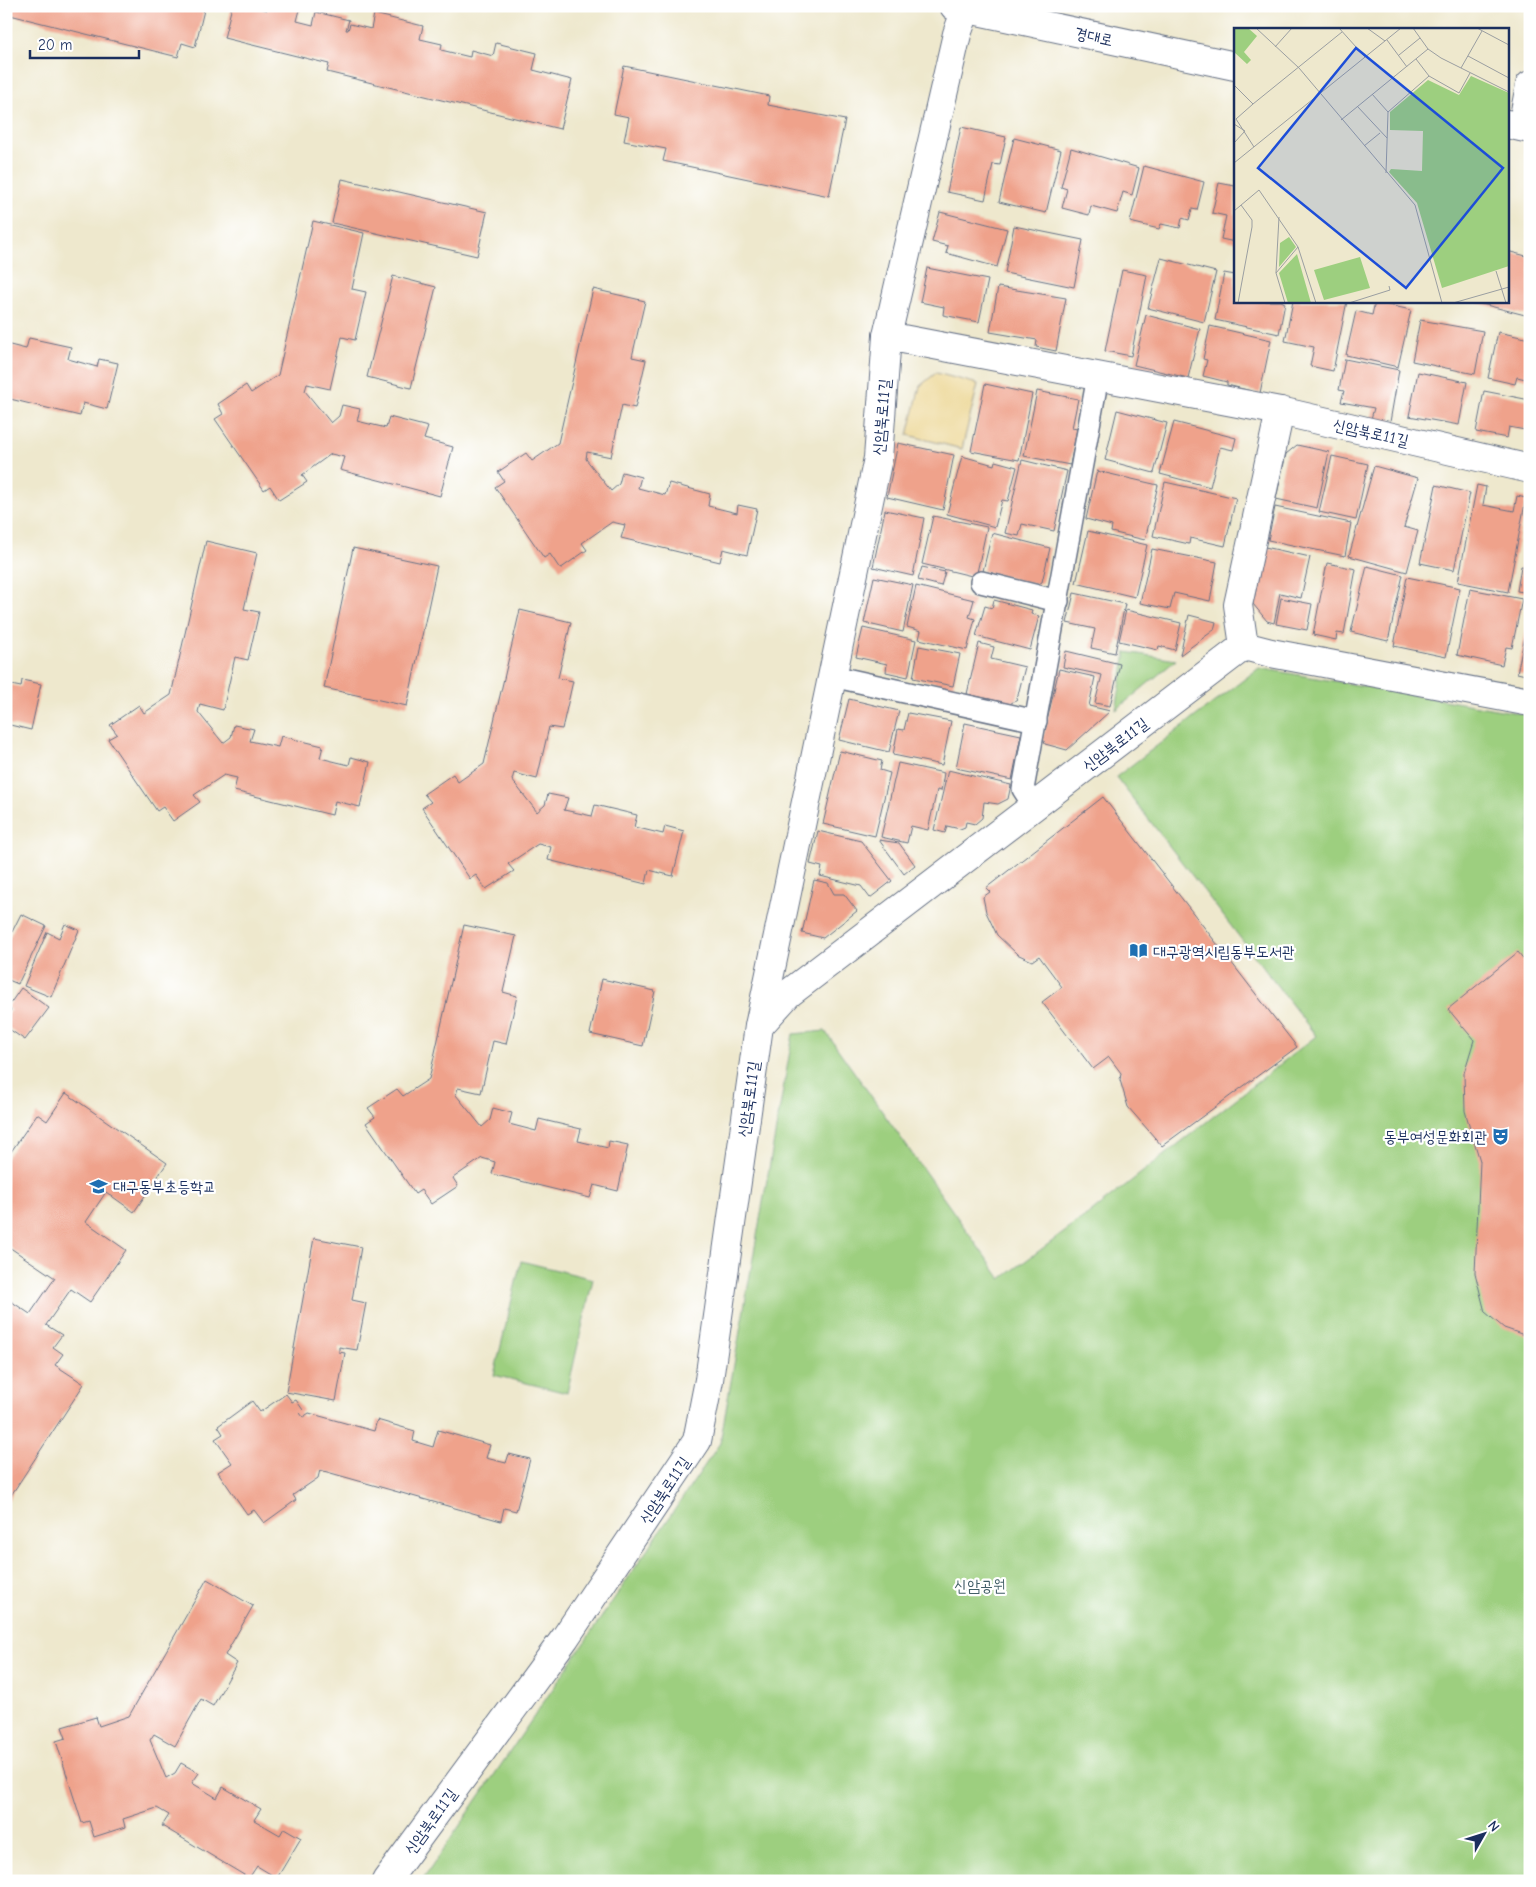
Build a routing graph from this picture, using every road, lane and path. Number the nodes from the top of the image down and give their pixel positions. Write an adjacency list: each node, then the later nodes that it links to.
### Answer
1 (960, 8): 2 (street, 경대로); 5 (street, 신암북로11길)
2 (1234, 66)
3 (1530, 85): 4 (street)
4 (1520, 127)
5 (887, 336): 6 (street, 신암북로11길); 12 (street, 신암북로11길)
6 (1098, 376): 7 (street, 신암북로11길); 10 (lane)
7 (1280, 411): 8 (street, 신암북로11길); 11 (street)
8 (1530, 469)
9 (981, 582): 10 (lane)
10 (1058, 601): 14 (lane)
11 (1244, 646): 13 (street); 15 (street, 신암북로11길)
12 (832, 676): 14 (lane); 16 (street, 신암북로11길)
13 (1530, 702)
14 (1036, 721): 15 (lane)
15 (1034, 806): 16 (street, 신암북로11길)
16 (759, 1026): 17 (street, 신암북로11길)
17 (386, 1881)

